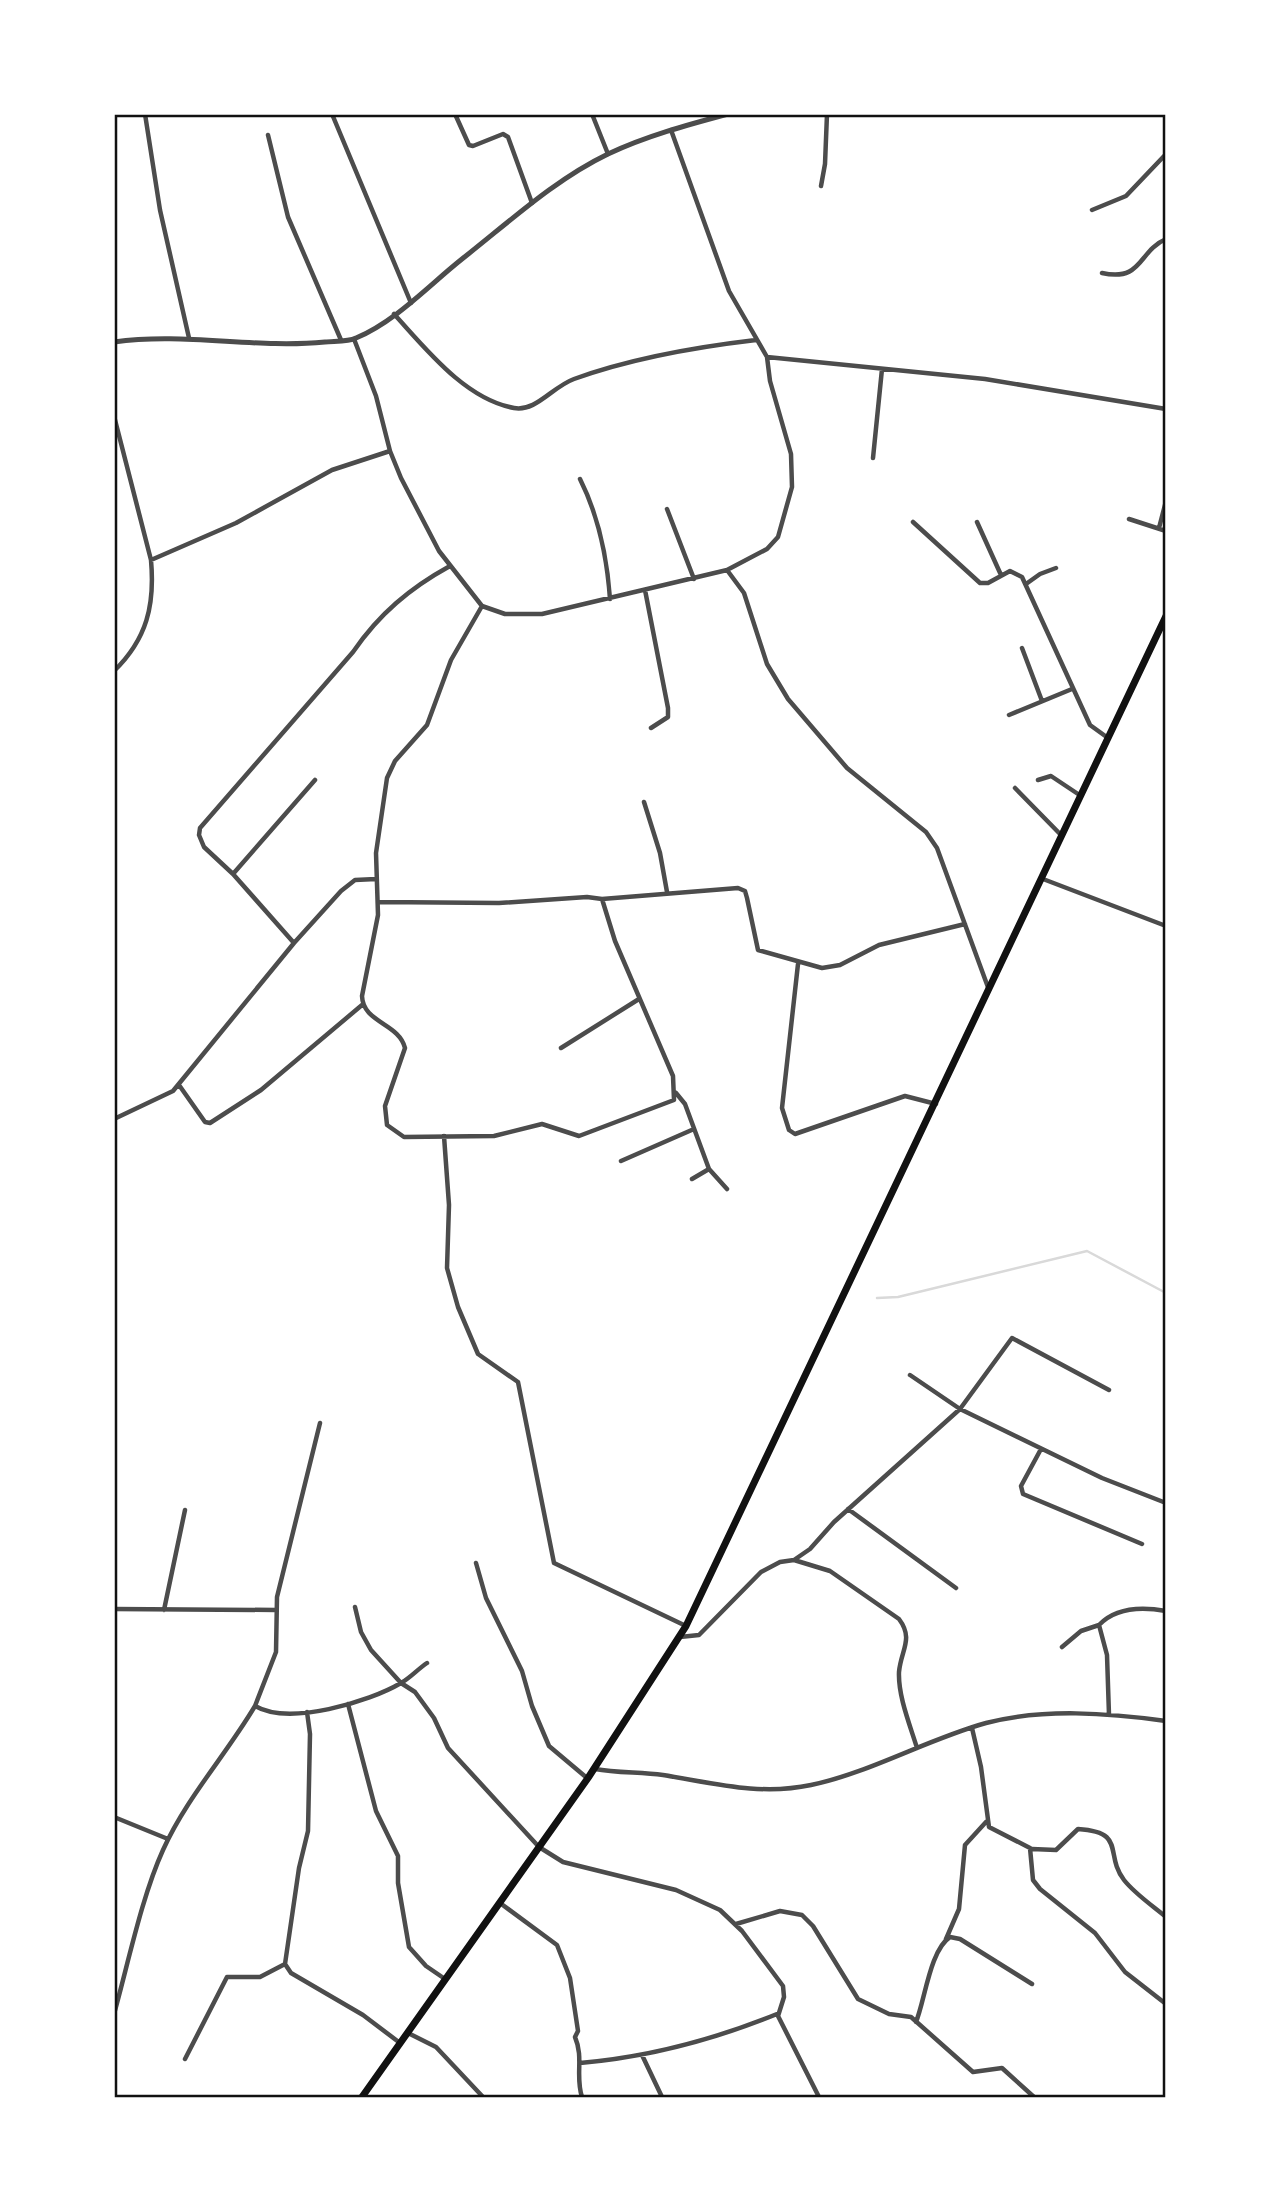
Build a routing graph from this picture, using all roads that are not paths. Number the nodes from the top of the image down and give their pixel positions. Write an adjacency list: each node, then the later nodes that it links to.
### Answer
1 (145, 114): 18 (street)
2 (332, 114): 16 (street)
3 (455, 114): 12 (street)
4 (592, 114): 10 (street)
5 (728, 114): 7 (street)
6 (827, 114): 11 (street)
7 (670, 129): 10 (street); 21 (street)
8 (268, 135): 20 (street)
9 (1166, 154): 13 (street)
10 (608, 155): 12 (street)
11 (821, 186)
12 (532, 203): 16 (street)
13 (1092, 210)
14 (1166, 239): 15 (street)
15 (1102, 273)
16 (411, 303): 17 (street)
17 (394, 314): 19 (street); 21 (street)
18 (189, 338): 20 (street); 22 (street)
19 (354, 339): 20 (street); 27 (street)
20 (341, 340)
21 (756, 340): 23 (street)
22 (114, 342)
23 (767, 357): 24 (street); 40 (street)
24 (883, 369): 25 (street); 28 (street)
25 (1166, 409)
26 (114, 416): 37 (street)
27 (390, 451): 37 (street); 38 (street)
28 (873, 458)
29 (580, 479): 45 (street)
30 (1166, 501): 35 (street)
31 (667, 509): 42 (street)
32 (1129, 519): 35 (street)
33 (913, 522): 41 (street)
34 (977, 522): 41 (street)
35 (1159, 528): 36 (street)
36 (1166, 531)
37 (151, 560): 49 (street)
38 (450, 566): 46 (street); 61 (street)
39 (1056, 568): 43 (street)
40 (727, 569): 42 (street); 67 (street)
41 (1001, 575): 43 (street)
42 (694, 579): 44 (street)
43 (1026, 584): 50 (street)
44 (645, 590): 45 (street); 53 (street)
45 (610, 599): 46 (street)
46 (482, 606): 62 (street)
47 (1166, 617): 54 (main road)
48 (1022, 648): 51 (street)
49 (114, 671)
50 (1072, 689): 51 (street); 54 (street)
51 (1042, 701): 52 (street)
52 (1009, 716)
53 (651, 728)
54 (1109, 739): 58 (main road)
55 (314, 780): 61 (street)
56 (1038, 780): 58 (street)
57 (1015, 788): 60 (street)
58 (1082, 797): 60 (main road)
59 (644, 802): 64 (street)
60 (1063, 836): 63 (main road)
61 (233, 874): 69 (street)
62 (376, 878): 66 (street); 69 (street)
63 (1043, 879): 68 (street); 71 (main road)
64 (667, 892): 65 (street); 70 (street)
65 (602, 899): 66 (street); 72 (street)
66 (379, 902): 73 (street)
67 (965, 925): 70 (street); 71 (street)
68 (1166, 926)
69 (294, 943): 75 (street)
70 (798, 964): 77 (street)
71 (990, 992): 77 (main road)
72 (639, 999): 74 (street); 76 (street)
73 (362, 1004): 75 (street); 80 (street)
74 (561, 1048)
75 (179, 1085): 78 (street)
76 (676, 1093): 79 (street); 80 (street)
77 (936, 1104): 103 (main road)
78 (114, 1119)
79 (694, 1129): 81 (street); 82 (street)
80 (444, 1136): 103 (street)
81 (621, 1161)
82 (709, 1169): 83 (street); 84 (street)
83 (692, 1179)
84 (727, 1189)
85 (910, 1375): 87 (street)
86 (1109, 1390): 87 (street)
87 (960, 1409): 89 (street); 91 (street)
88 (320, 1423): 100 (street)
89 (1041, 1450): 90 (street); 93 (street)
90 (1166, 1503)
91 (848, 1509): 94 (street); 96 (street)
92 (185, 1510): 99 (street)
93 (1142, 1544)
94 (794, 1560): 104 (street); 114 (street)
95 (476, 1563): 116 (street)
96 (956, 1588)
97 (355, 1607): 107 (street)
98 (114, 1609): 99 (street)
99 (164, 1610): 100 (street)
100 (276, 1610): 109 (street)
101 (1166, 1611): 102 (street)
102 (1099, 1625): 105 (street); 111 (street)
103 (686, 1626): 104 (main road)
104 (680, 1637): 115 (main road)
105 (1062, 1647)
106 (427, 1663): 107 (street)
107 (401, 1683): 108 (street); 120 (street)
108 (348, 1704): 110 (street); 127 (street)
109 (256, 1706): 110 (street); 119 (street)
110 (307, 1712): 126 (street)
111 (1110, 1715): 112 (street); 113 (street)
112 (1166, 1721)
113 (972, 1728): 114 (street); 118 (street)
114 (917, 1748): 115 (street)
115 (594, 1769): 116 (main road)
116 (588, 1778): 120 (main road)
117 (114, 1817): 119 (street)
118 (986, 1822): 121 (street); 125 (street)
119 (168, 1839): 130 (street)
120 (539, 1847): 122 (main road); 124 (street)
121 (1032, 1849): 123 (street); 129 (street)
122 (500, 1903): 127 (main road); 137 (street)
123 (1166, 1917)
124 (736, 1924): 131 (street); 132 (street)
125 (946, 1940): 128 (street); 132 (street)
126 (285, 1965): 134 (street); 136 (street)
127 (445, 1979): 133 (main road)
128 (1032, 1984)
129 (1166, 2004)
130 (114, 2014)
131 (777, 2014): 135 (street); 142 (street)
132 (916, 2022): 143 (street)
133 (407, 2033): 134 (main road); 139 (street)
134 (400, 2043): 138 (main road)
135 (642, 2055): 137 (street); 141 (street)
136 (185, 2059)
137 (580, 2063): 140 (street)
138 (362, 2097)
139 (483, 2097)
140 (582, 2097)
141 (662, 2097)
142 (819, 2097)
143 (1034, 2097)

